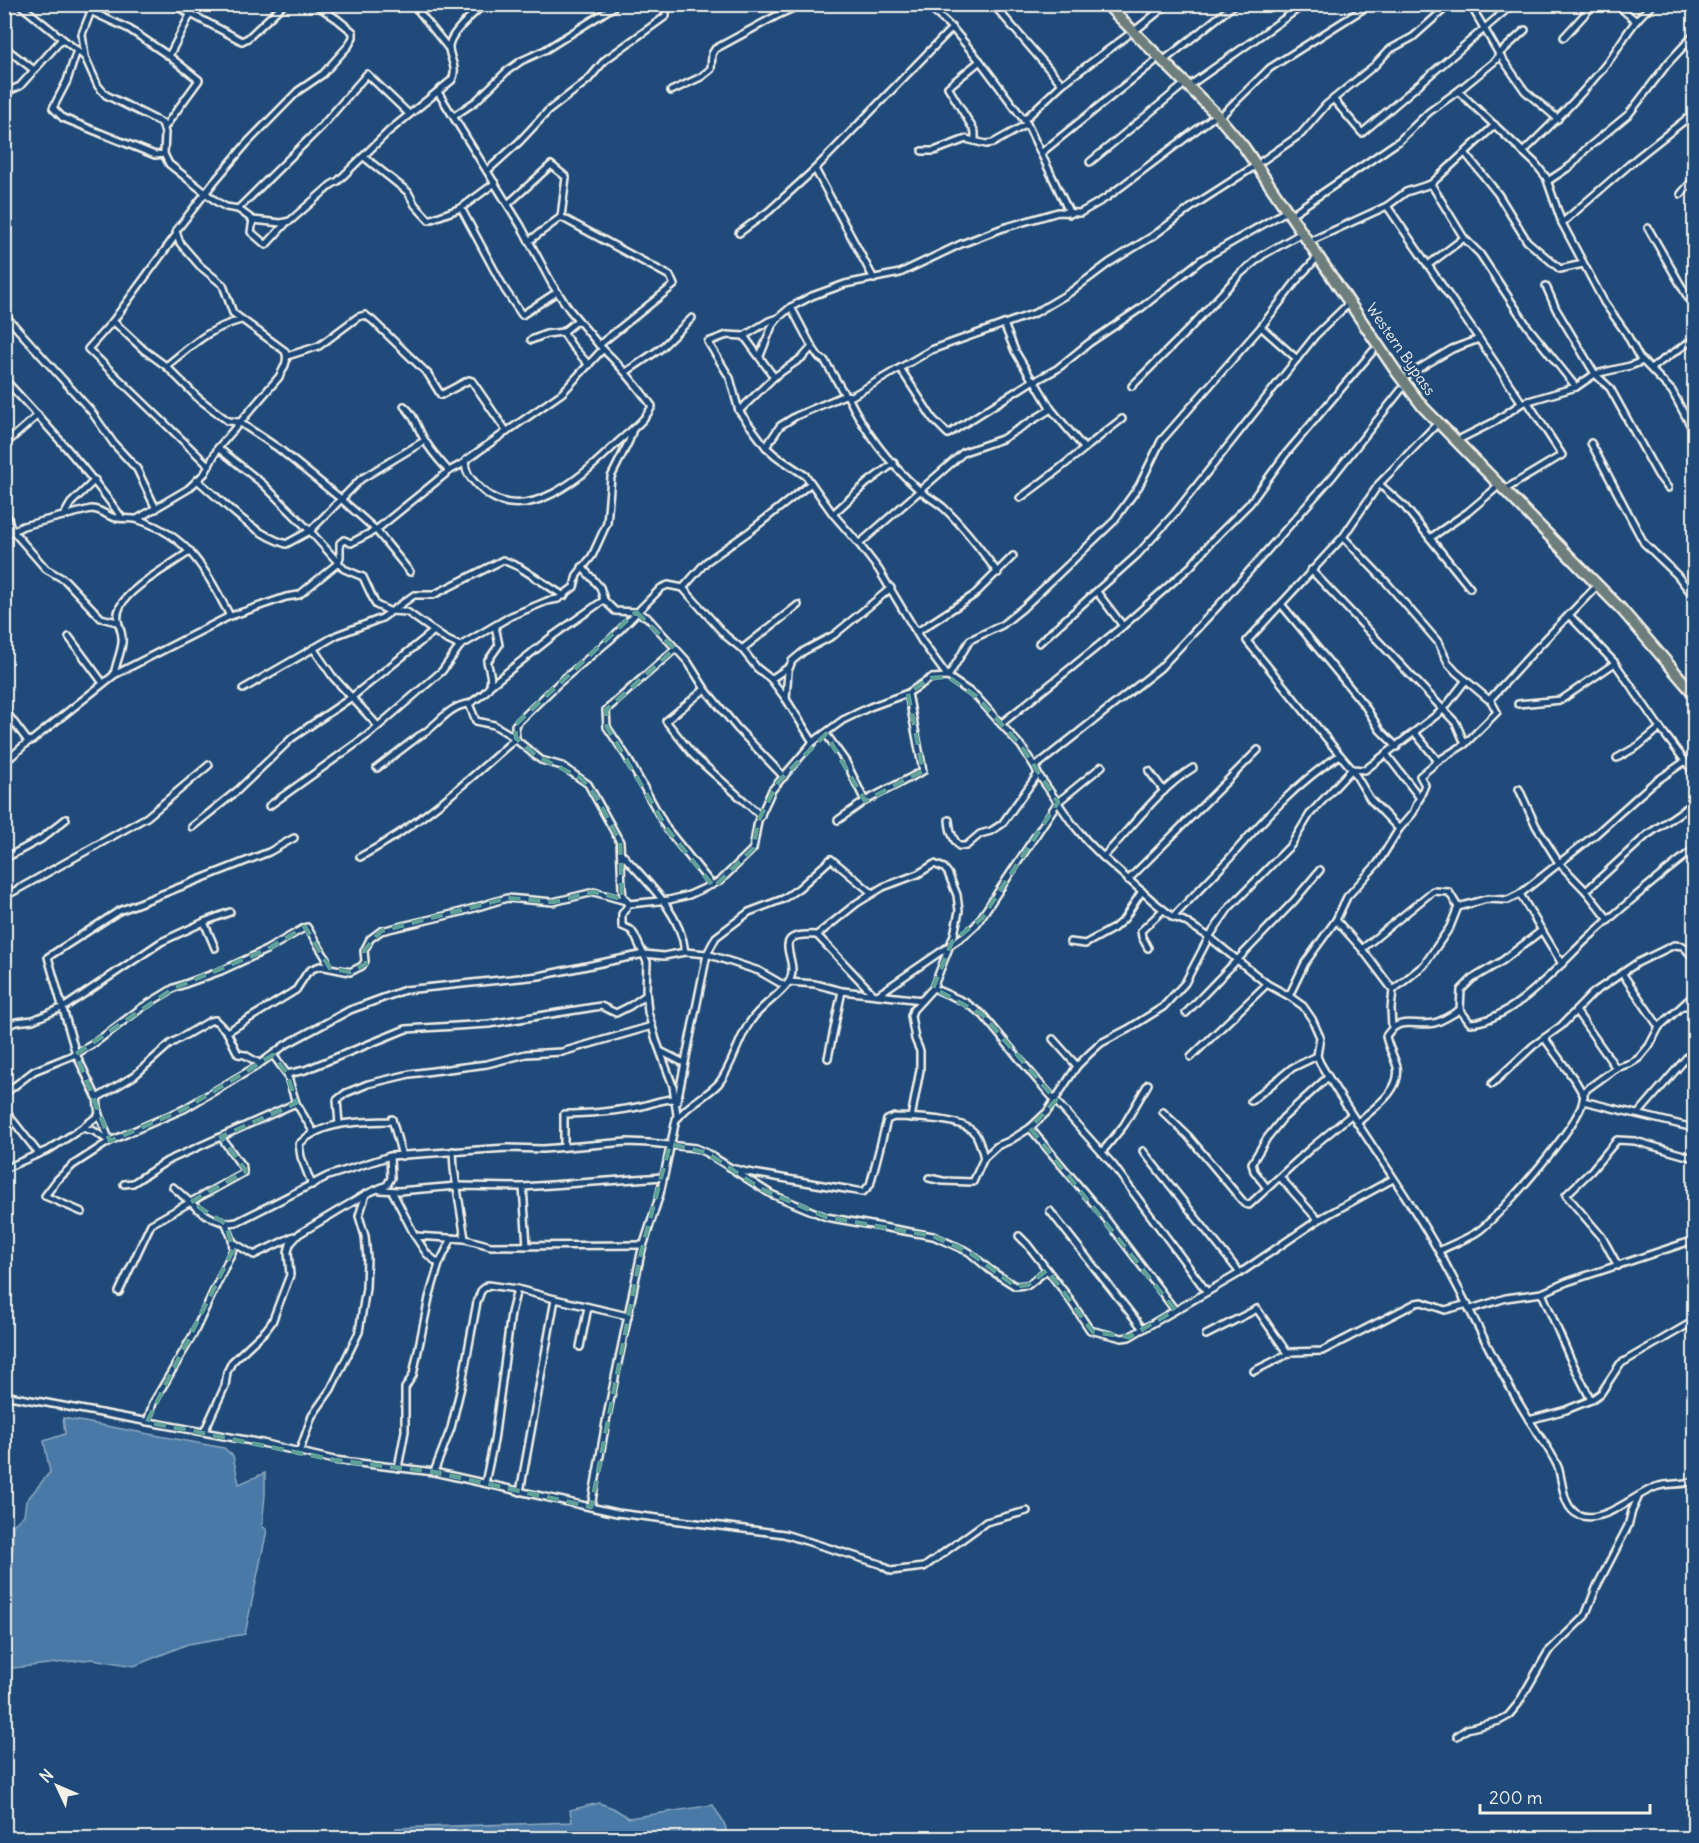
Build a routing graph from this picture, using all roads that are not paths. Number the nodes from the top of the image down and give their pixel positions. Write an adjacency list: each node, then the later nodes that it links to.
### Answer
1 (19, 4): 34 (street)
2 (94, 4): 24 (street)
3 (172, 4): 25 (street)
4 (284, 4): 25 (street)
5 (413, 4): 36 (street)
6 (484, 4): 36 (street)
7 (618, 4): 56 (street)
8 (802, 4): 48 (street)
9 (926, 4): 27 (street)
10 (993, 4): 46 (street)
11 (1106, 4): 229 (main road, Western Bypass)
12 (1168, 4): 28 (street)
13 (1235, 4): 41 (street)
14 (1305, 4): 45 (street)
15 (1371, 4): 53 (street)
16 (1450, 4): 52 (street)
17 (1470, 4): 29 (street)
18 (1513, 4): 29 (street)
19 (1593, 4): 33 (street)
20 (1616, 4): 26 (street)
21 (1654, 4): 26 (street)
22 (667, 5): 73 (street)
23 (320, 6): 78 (street)
24 (90, 11): 39 (street); 40 (street)
25 (191, 13): 39 (street)
26 (1636, 21): 58 (street)
27 (952, 28): 42 (street); 72 (street)
28 (1137, 29)
29 (1485, 29): 38 (street); 52 (street)
30 (1524, 30): 38 (street)
31 (1695, 35): 75 (street)
32 (1127, 36): 46 (street)
33 (1564, 37)
34 (62, 39): 37 (street); 44 (street)
35 (4, 47): 44 (street)
36 (449, 49): 50 (street)
37 (77, 50): 40 (street); 67 (street)
38 (1499, 54): 49 (street); 58 (street)
39 (170, 56): 61 (street)
40 (85, 57): 61 (street)
41 (1167, 58)
42 (980, 61): 59 (street); 62 (street)
43 (1154, 62): 65 (street)
44 (34, 70): 51 (street)
45 (1193, 83)
46 (1062, 84): 59 (street)
47 (1181, 87): 70 (street)
48 (671, 91)
49 (1458, 91): 60 (street); 84 (street)
50 (438, 92): 55 (street); 56 (street)
51 (4, 93)
52 (1334, 100): 69 (street)
53 (1224, 112)
54 (1695, 113): 90 (street)
55 (409, 114): 68 (street); 83 (street)
56 (454, 116): 73 (street)
57 (1212, 118): 85 (street)
58 (1557, 119): 64 (street)
59 (1025, 122): 62 (street); 65 (street)
60 (1495, 125): 64 (street); 66 (street)
61 (164, 128): 67 (street)
62 (975, 141): 63 (street)
63 (922, 151)
64 (1523, 152): 75 (street)
65 (1041, 153): 85 (street)
66 (1466, 153): 77 (street); 99 (street)
67 (164, 154): 78 (street)
68 (364, 157): 82 (street); 89 (street)
69 (1262, 161)
70 (1090, 162)
71 (1252, 168): 113 (street)
72 (815, 169): 92 (street); 101 (street)
73 (487, 171): 76 (street)
74 (1695, 179): 79 (street)
75 (1548, 182): 90 (street)
76 (495, 183): 80 (street); 82 (street)
77 (1431, 184): 81 (street); 95 (street)
78 (205, 193): 83 (street); 93 (street)
79 (1681, 194)
80 (508, 204): 87 (street); 97 (street)
81 (1387, 206): 96 (street); 100 (street)
82 (461, 207): 103 (street)
83 (238, 209): 88 (street)
84 (1296, 211)
85 (1070, 213): 101 (street)
86 (1284, 213): 136 (street)
87 (561, 217): 97 (street); 120 (street)
88 (253, 220): 89 (street); 89 (street)
89 (286, 223)
90 (1562, 223): 99 (street)
91 (1648, 228): 106 (street)
92 (739, 233)
93 (176, 235): 110 (street); 112 (street)
94 (1298, 235): 137 (street)
95 (1464, 238): 100 (street); 138 (street)
96 (1315, 239)
97 (529, 241): 103 (street)
98 (1315, 260): 114 (street)
99 (1583, 264): 126 (street)
100 (1428, 265): 117 (street)
101 (874, 279): 105 (street)
102 (1546, 286): 132 (street)
103 (557, 292): 111 (street)
104 (1346, 306): 125 (street)
105 (791, 307): 109 (street); 121 (street)
106 (1695, 308)
107 (4, 314): 174 (street)
108 (692, 318): 131 (street)
109 (778, 318): 116 (street); 124 (street)
110 (241, 320): 123 (street); 128 (street)
111 (578, 320): 115 (street); 120 (street)
112 (113, 321): 128 (street); 161 (street)
113 (1004, 324): 129 (street); 136 (street)
114 (1261, 327): 125 (street); 221 (street)
115 (563, 332): 119 (street); 127 (street)
116 (744, 336): 124 (street); 144 (street)
117 (1479, 339): 133 (street); 141 (street)
118 (1695, 339): 130 (street)
119 (531, 340)
120 (601, 347): 127 (street); 131 (street)
121 (812, 347): 134 (street); 140 (street)
122 (1373, 351): 209 (street)
123 (287, 356): 147 (street); 151 (street)
124 (760, 356): 134 (street)
125 (1298, 359): 197 (street)
126 (1643, 361): 130 (street); 132 (street)
127 (589, 365): 151 (street)
128 (166, 366): 147 (street)
129 (900, 368): 136 (street); 140 (street)
130 (1651, 368): 150 (street)
131 (626, 372): 149 (street)
132 (1595, 374): 138 (street); 168 (street)
133 (1408, 375)
134 (774, 377): 144 (street)
135 (4, 379): 145 (street)
136 (1034, 380): 143 (street)
137 (1132, 386)
138 (1576, 387): 141 (street)
139 (1401, 390): 256 (street)
140 (846, 396): 156 (street); 160 (street)
141 (1524, 402): 152 (street); 167 (street)
142 (404, 406): 153 (street)
143 (1051, 409): 158 (street); 170 (street)
144 (739, 411): 156 (street)
145 (38, 415): 155 (street); 163 (street)
146 (1122, 419): 158 (street)
147 (239, 422): 157 (street); 172 (street)
148 (1434, 427): 166 (street)
149 (633, 428): 159 (street); 189 (street)
150 (1694, 430)
151 (507, 432): 159 (street)
152 (1462, 438)
153 (424, 441): 162 (street); 172 (street)
154 (1591, 443): 199 (street)
155 (4, 446)
156 (766, 447): 165 (street)
157 (218, 448): 161 (street); 181 (street)
158 (1084, 448): 171 (street)
159 (464, 463): 180 (street)
160 (894, 463): 170 (street); 175 (street)
161 (209, 466): 164 (street)
162 (447, 469)
163 (95, 480): 176 (street); 177 (street)
164 (197, 480): 174 (street); 181 (street)
165 (811, 483): 175 (street); 193 (street)
166 (1379, 484): 183 (street); 184 (street)
167 (1509, 487)
168 (1668, 488)
169 (1495, 489): 184 (street)
170 (919, 490): 185 (street); 192 (street)
171 (1020, 498)
172 (341, 499): 180 (street); 181 (street)
173 (4, 509): 179 (street)
174 (156, 509): 178 (street)
175 (832, 514): 185 (street)
176 (64, 515): 177 (street); 179 (street)
177 (122, 518): 178 (street)
178 (137, 519): 186 (street)
179 (12, 530): 182 (street); 207 (street)
180 (376, 530): 188 (street); 191 (street)
181 (310, 531): 188 (street)
182 (4, 536)
183 (1343, 537): 190 (street); 223 (street)
184 (1430, 538): 195 (street)
185 (859, 544): 194 (street)
186 (190, 551): 206 (street); 207 (street)
187 (1013, 556): 192 (street)
188 (338, 562): 203 (street); 206 (street)
189 (582, 567): 198 (street); 200 (street)
190 (1311, 570): 201 (street); 236 (street)
191 (410, 572)
192 (998, 573): 211 (street)
193 (683, 588): 204 (street); 217 (street)
194 (891, 588): 211 (street); 219 (street)
195 (1470, 588)
196 (1594, 589): 205 (street)
197 (1097, 592): 209 (street); 213 (street)
198 (564, 596): 203 (street); 208 (street)
199 (1695, 597)
200 (603, 600): 204 (street); 225 (street)
201 (1281, 604): 246 (street); 249 (street)
202 (798, 605): 217 (street)
203 (392, 611): 210 (street); 215 (street)
204 (636, 612): 216 (street); 242 (street)
205 (1569, 615): 218 (street); 232 (street)
206 (228, 617): 220 (street)
207 (117, 622): 220 (street)
208 (495, 626): 214 (street); 225 (street)
209 (1123, 626): 237 (street)
210 (434, 632): 214 (street); 230 (street)
211 (917, 632): 221 (street)
212 (69, 637): 224 (street)
213 (1039, 644)
214 (460, 646): 238 (street)
215 (313, 648): 226 (street); 230 (street)
216 (675, 649): 227 (street); 288 (street)
217 (742, 649): 222 (street)
218 (1615, 663): 234 (street); 239 (street)
219 (789, 667): 222 (street); 231 (street)
220 (114, 675): 224 (street)
221 (948, 677): 228 (street); 237 (street)
222 (771, 679): 231 (street)
223 (1466, 680): 232 (street); 236 (street)
224 (103, 683): 243 (street)
225 (491, 685): 233 (street)
226 (243, 689)
227 (705, 689): 263 (street); 271 (street)
228 (908, 693): 241 (street); 267 (street)
229 (1695, 694)
230 (352, 697): 238 (street); 275 (street)
231 (786, 699): 244 (street)
232 (1490, 699): 245 (street)
233 (469, 704): 242 (street); 257 (street)
234 (1518, 704)
235 (4, 709): 243 (street)
236 (1443, 710): 240 (street); 245 (street)
237 (1001, 724): 256 (street)
238 (378, 726): 270 (street)
239 (1660, 728): 250 (street); 252 (street)
240 (1415, 733): 246 (street); 251 (street)
241 (826, 734): 244 (street); 267 (street)
242 (516, 738): 280 (street); 281 (street)
243 (29, 741): 253 (street)
244 (813, 742): 263 (street)
245 (1465, 744): 251 (street)
246 (1397, 747): 248 (street)
247 (1258, 750): 287 (street)
248 (1386, 754): 259 (street); 266 (street)
249 (1340, 755): 259 (street); 299 (street)
250 (1617, 758)
251 (1438, 761): 266 (street)
252 (1684, 762): 261 (street); 285 (street)
253 (4, 763)
254 (209, 765): 293 (street)
255 (1102, 766): 268 (street)
256 (1035, 767): 262 (street)
257 (377, 768)
258 (1193, 768): 265 (street)
259 (1353, 769): 276 (street); 305 (street)
260 (1149, 771): 265 (street)
261 (1695, 773)
262 (1038, 774): 268 (street); 274 (street)
263 (784, 777): 271 (street)
264 (1519, 789): 285 (street)
265 (1164, 791): 282 (street)
266 (1420, 798): 276 (street)
267 (865, 801): 273 (street)
268 (1058, 802): 282 (street); 306 (street)
269 (1695, 803): 290 (street)
270 (269, 806)
271 (761, 816): 288 (street)
272 (66, 819): 283 (street)
273 (838, 820)
274 (948, 820)
275 (192, 827)
276 (1399, 829): 300 (street)
277 (294, 838): 279 (street)
278 (1695, 849): 301 (street)
279 (269, 852): 284 (street); 330 (street)
280 (621, 853): 294 (street); 295 (street)
281 (360, 857)
282 (1103, 857): 287 (street)
283 (4, 859)
284 (273, 860)
285 (1559, 863): 290 (street); 292 (street)
286 (1320, 870): 315 (street)
287 (1128, 880): 289 (street)
288 (712, 885): 294 (street)
289 (1142, 891): 297 (street); 307 (street)
290 (1587, 891): 301 (street)
291 (872, 893): 304 (street); 306 (street); 313 (street)
292 (1520, 894): 296 (street); 303 (street)
293 (4, 897)
294 (663, 901): 295 (street); 311 (street)
295 (627, 902): 312 (street); 317 (street)
296 (1458, 908): 310 (street); 322 (street)
297 (1163, 910): 299 (street); 309 (street)
298 (230, 912): 302 (street)
299 (1173, 917): 305 (street)
300 (1336, 920): 310 (street); 327 (street)
301 (1609, 920): 316 (street)
302 (204, 922): 308 (street); 330 (street)
303 (1541, 931): 316 (street); 331 (street)
304 (817, 935): 319 (street); 324 (street)
305 (1209, 937): 315 (street); 350 (street)
306 (952, 942): 321 (street); 324 (street)
307 (1070, 942)
308 (215, 948)
309 (1148, 948)
310 (1362, 949): 322 (street)
311 (686, 952): 312 (street); 313 (street)
312 (644, 954): 325 (street); 344 (street)
313 (707, 954): 319 (street); 348 (street)
314 (1695, 958): 318 (street)
315 (1238, 960): 320 (street); 333 (street)
316 (1563, 964): 331 (street)
317 (327, 967): 338 (street); 343 (street)
318 (1622, 973): 332 (street); 336 (street)
319 (787, 984): 323 (street); 370 (street)
320 (1267, 984): 327 (street); 346 (street)
321 (933, 987): 328 (street); 360 (street)
322 (1393, 990): 337 (street)
323 (842, 991): 324 (street); 347 (street)
324 (876, 994): 328 (street)
325 (646, 995): 334 (street); 352 (street)
326 (1695, 995): 329 (street)
327 (1289, 996): 345 (street)
328 (922, 1000): 369 (street)
329 (1691, 1004): 336 (street)
330 (62, 1008): 335 (street); 343 (street)
331 (1460, 1010): 337 (street)
332 (1576, 1011): 340 (street); 351 (street)
333 (1186, 1013)
334 (652, 1026): 342 (street); 372 (street)
335 (4, 1027)
336 (1659, 1027): 351 (street)
337 (1392, 1028): 371 (street)
338 (227, 1032): 349 (street); 357 (street)
339 (1053, 1039): 350 (street)
340 (1545, 1039): 355 (street); 359 (street)
341 (1695, 1049): 366 (street)
342 (661, 1051): 348 (street); 358 (street)
343 (76, 1054): 356 (street); 357 (street)
344 (273, 1055): 349 (street); 352 (street)
345 (1317, 1056): 353 (street); 361 (street)
346 (1191, 1057)
347 (828, 1058)
348 (684, 1063): 363 (street)
349 (259, 1064): 378 (street)
350 (1077, 1066): 360 (street)
351 (1616, 1068): 359 (street)
352 (286, 1074): 362 (street)
353 (1328, 1077): 368 (street); 400 (street)
354 (1148, 1084): 383 (street)
355 (1492, 1084)
356 (4, 1094)
357 (97, 1098): 367 (street)
358 (675, 1099): 363 (street); 380 (street)
359 (1584, 1099): 366 (street); 418 (street)
360 (1056, 1100): 374 (street); 383 (street)
361 (1251, 1101)
362 (296, 1103): 376 (street); 377 (street)
363 (676, 1106): 370 (street)
364 (4, 1109): 384 (street)
365 (1163, 1112): 400 (street)
366 (1638, 1114): 375 (street)
367 (99, 1115): 373 (street); 378 (street)
368 (1351, 1115): 371 (street); 392 (street)
369 (911, 1118): 387 (street); 389 (street)
370 (677, 1120): 379 (street)
371 (1357, 1123): 394 (street)
372 (339, 1124): 376 (street); 386 (street)
373 (82, 1128): 378 (street); 384 (street)
374 (1030, 1128): 387 (street); 430 (street)
375 (1695, 1128)
376 (314, 1133): 396 (street)
377 (221, 1137): 395 (street); 404 (street)
378 (110, 1141): 406 (street)
379 (670, 1144): 380 (street); 389 (street); 391 (street)
380 (564, 1148): 381 (street)
381 (453, 1151): 386 (street); 397 (street)
382 (1143, 1151): 422 (street)
383 (1102, 1152): 425 (street)
384 (39, 1154): 390 (street)
385 (390, 1156): 386 (street); 396 (street); 401 (street)
386 (402, 1156)
387 (984, 1158): 393 (street)
388 (1695, 1158): 420 (street)
389 (731, 1168): 421 (street)
390 (4, 1169)
391 (663, 1177): 399 (street); 416 (street)
392 (1280, 1177): 400 (street); 407 (street)
393 (929, 1178)
394 (1393, 1179): 407 (street); 418 (street)
395 (124, 1184)
396 (312, 1185): 408 (street)
397 (457, 1186): 399 (street); 402 (street); 414 (street)
398 (172, 1187): 404 (street)
399 (523, 1187): 417 (street)
400 (1267, 1188)
401 (378, 1190): 402 (street); 403 (street)
402 (392, 1191): 410 (street)
403 (366, 1194): 409 (street); 443 (street)
404 (191, 1202): 408 (street); 424 (street)
405 (1050, 1211): 433 (street)
406 (82, 1212)
407 (1318, 1220): 422 (street)
408 (226, 1224): 415 (street)
409 (299, 1234): 415 (street); 442 (street)
410 (415, 1236): 413 (street); 419 (street)
411 (1018, 1236): 421 (street)
412 (1695, 1237): 420 (street)
413 (452, 1239): 414 (street); 419 (street)
414 (465, 1239): 417 (street)
415 (234, 1243): 441 (street)
416 (643, 1245): 417 (street); 431 (street)
417 (527, 1246)
418 (1439, 1251): 429 (street)
419 (439, 1264): 444 (street)
420 (1618, 1266): 426 (street)
421 (1047, 1270): 433 (street)
422 (1240, 1273): 425 (street)
423 (517, 1289): 427 (street); 445 (street); 447 (street)
424 (118, 1292)
425 (1207, 1292): 430 (street)
426 (1542, 1293): 429 (street); 439 (street)
427 (555, 1299): 428 (street); 448 (street)
428 (588, 1307): 431 (street); 435 (street)
429 (1469, 1307): 436 (street); 440 (street)
430 (1176, 1310): 433 (street)
431 (628, 1316): 450 (street)
432 (1695, 1322): 439 (street)
433 (1143, 1329)
434 (1206, 1335): 436 (street)
435 (580, 1347)
436 (1288, 1353): 437 (street)
437 (1254, 1371)
438 (4, 1395): 441 (street)
439 (1591, 1400): 440 (street)
440 (1529, 1420): 449 (street)
441 (147, 1422): 442 (street)
442 (204, 1432): 443 (street)
443 (299, 1453): 444 (street)
444 (398, 1468): 445 (street)
445 (434, 1472): 447 (street)
446 (1695, 1481): 449 (street)
447 (485, 1483): 448 (street)
448 (520, 1492): 450 (street)
449 (1639, 1497): 452 (street)
450 (591, 1507): 451 (street)
451 (1027, 1511)
452 (1457, 1736)

